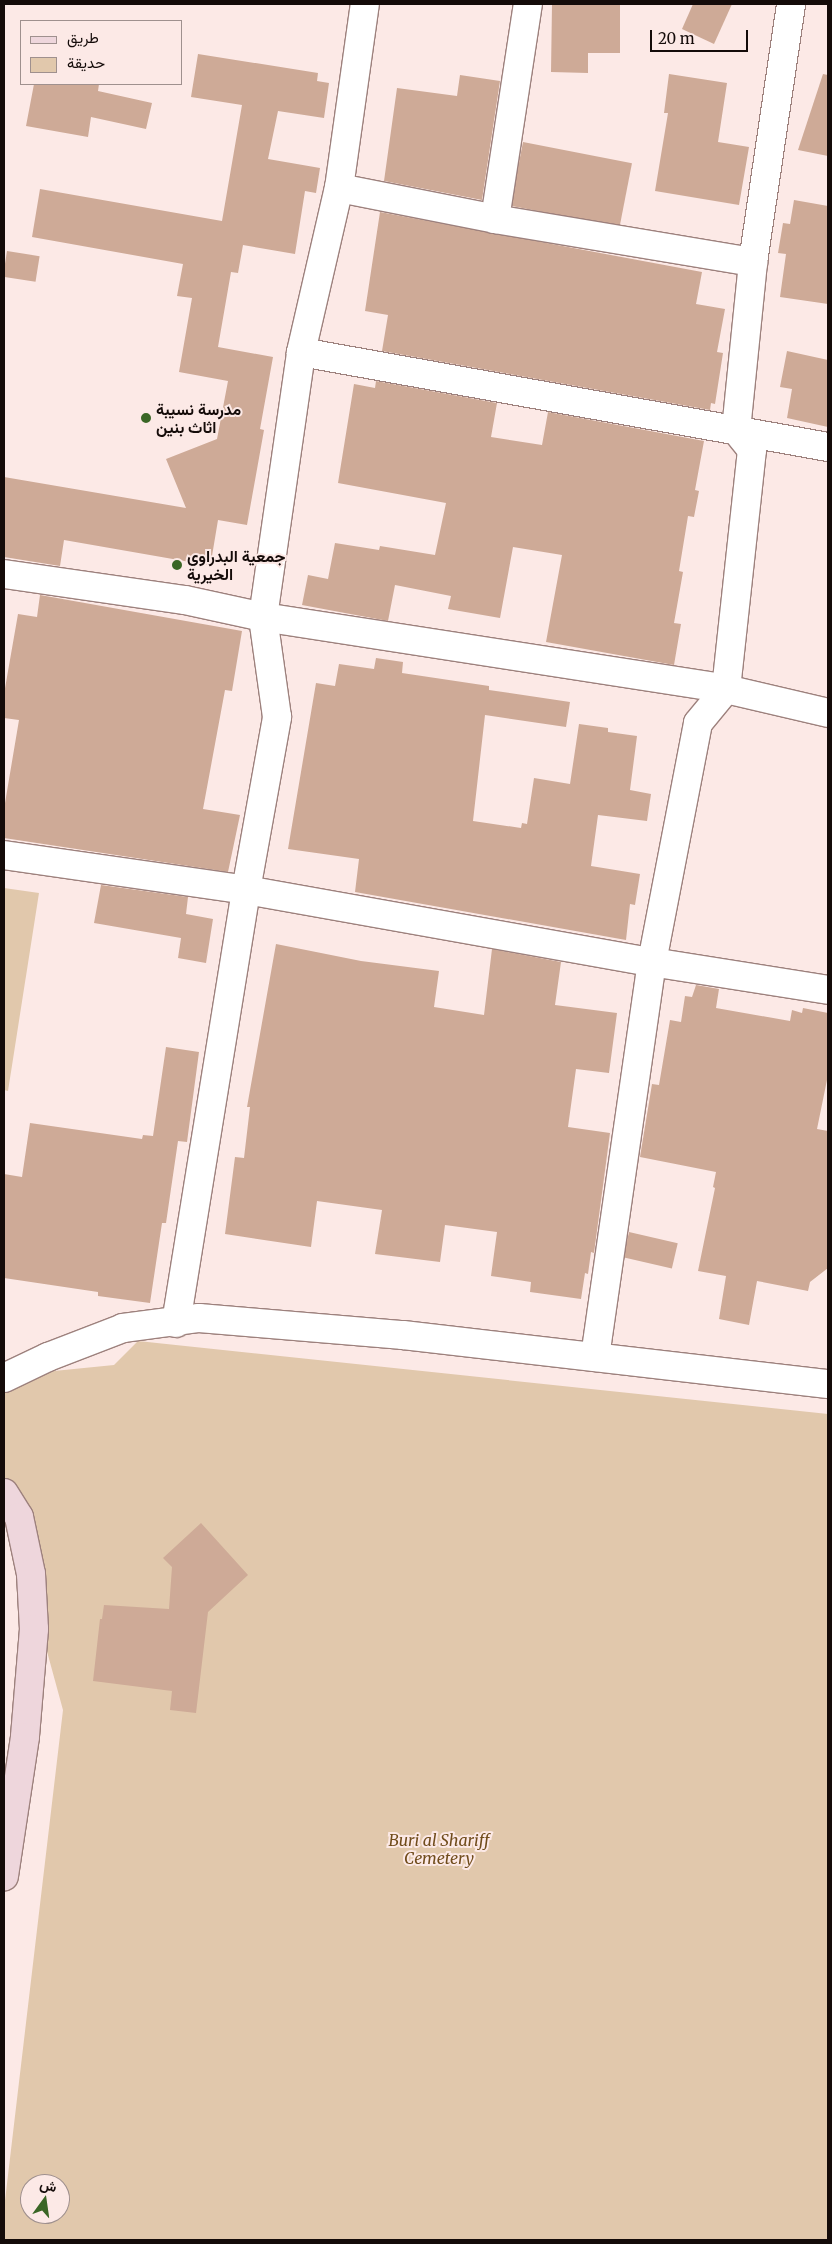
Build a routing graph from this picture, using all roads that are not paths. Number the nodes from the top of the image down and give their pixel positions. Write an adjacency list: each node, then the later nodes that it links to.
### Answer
1 (364, 4): 4 (street)
2 (528, 4): 5 (street)
3 (791, 4): 6 (street)
4 (339, 188): 5 (street); 7 (street)
5 (495, 219): 6 (street)
6 (753, 262): 8 (street)
7 (301, 352): 8 (street); 11 (street)
8 (736, 430): 9 (street); 12 (street)
9 (828, 447)
10 (4, 574): 11 (street)
11 (263, 617): 12 (street); 15 (street)
12 (726, 689): 13 (street); 16 (street)
13 (828, 713)
14 (4, 855): 15 (street)
15 (246, 890): 16 (street); 18 (street)
16 (652, 962): 17 (street); 19 (street)
17 (828, 990)
18 (176, 1323): 19 (street); 20 (street)
19 (595, 1357): 21 (street)
20 (4, 1378)
21 (828, 1384)
22 (4, 1493): 23 (main road)
23 (11, 1517): 24 (main road)
24 (4, 1876)

